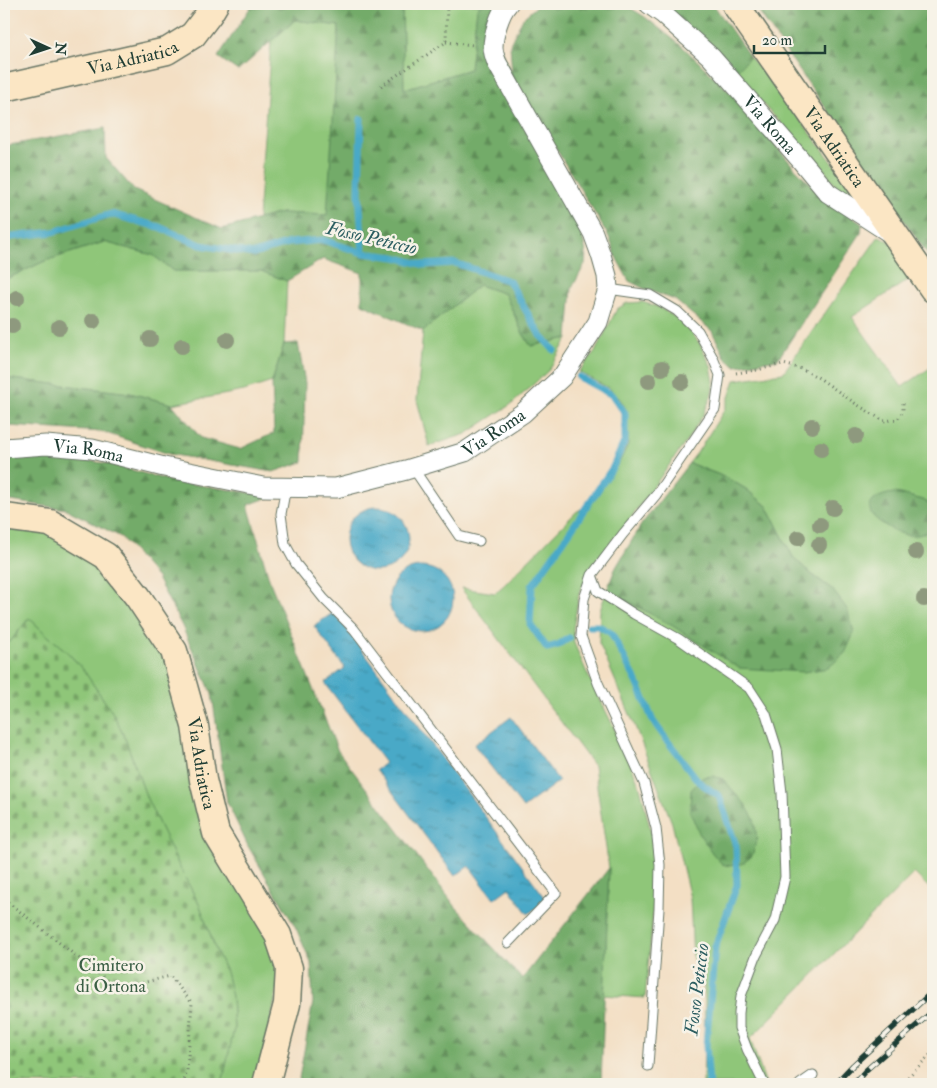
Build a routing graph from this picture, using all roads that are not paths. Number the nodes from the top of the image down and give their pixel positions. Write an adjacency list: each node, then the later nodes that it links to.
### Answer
1 (215, 4): 5 (main road, Via Adriatica)
2 (508, 4): 8 (street, Via Roma)
3 (649, 4): 6 (street, Via Roma)
4 (735, 4): 6 (main road, Via Adriatica)
5 (4, 88)
6 (898, 238): 7 (main road, Via Adriatica)
7 (933, 288)
8 (608, 289): 10 (street, Via Roma); 14 (lane)
9 (4, 448): 11 (street, Via Roma)
10 (413, 468): 11 (street, Via Roma); 13 (lane)
11 (286, 487): 15 (lane)
12 (4, 517): 18 (main road, Via Adriatica)
13 (479, 541)
14 (592, 575): 16 (lane); 19 (lane)
15 (508, 943)
16 (648, 1066)
17 (813, 1075): 20 (lane)
18 (266, 1084)
19 (764, 1084)
20 (800, 1084)

